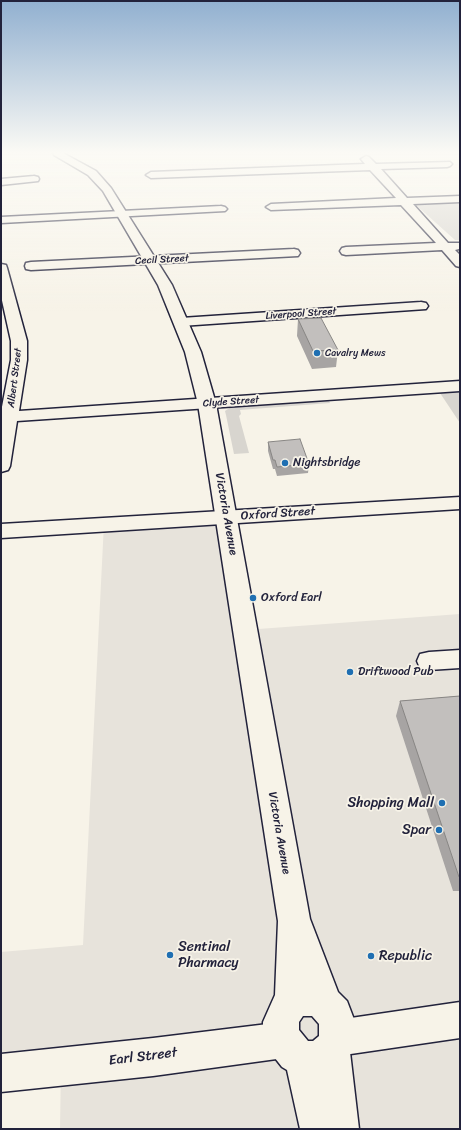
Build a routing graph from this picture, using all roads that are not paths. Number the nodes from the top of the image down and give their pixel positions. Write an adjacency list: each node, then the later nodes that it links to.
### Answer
1 (117, 206): 6 (street, Victoria Avenue)
2 (299, 206): 4 (street)
3 (408, 206): 9 (street)
4 (271, 207)
5 (221, 210): 6 (street)
6 (122, 214): 7 (street); 12 (street, Victoria Avenue)
7 (1, 220)
8 (460, 245): 9 (street)
9 (445, 246): 10 (street); 13 (street)
10 (346, 251)
11 (294, 253): 12 (street, Cecil Street)
12 (151, 261): 14 (street, Cecil Street); 17 (street, Victoria Avenue)
13 (460, 263)
14 (31, 266)
15 (1, 268): 18 (street, Albert Street)
16 (421, 306): 17 (street, Liverpool Street)
17 (182, 322): 21 (street, Victoria Avenue)
18 (18, 332): 19 (street); 22 (street, Albert Street)
19 (1, 333)
20 (460, 386): 21 (street, Clyde Street)
21 (207, 404): 22 (street, Clyde Street); 25 (street, Victoria Avenue)
22 (6, 416): 23 (street, Albert Street)
23 (1, 466)
24 (460, 503): 25 (street, Oxford Street)
25 (226, 517): 26 (street, Oxford Street); 29 (street, Victoria Avenue)
26 (1, 531)
27 (460, 659): 28 (street)
28 (429, 661)
29 (308, 1002): 31 (street, Victoria Avenue); 31 (street)
30 (460, 1020): 31 (street, Earl Street)
31 (314, 1047): 32 (street, Earl Street); 33 (street); 34 (street)
32 (1, 1073)
33 (320, 1129)
34 (339, 1129)

